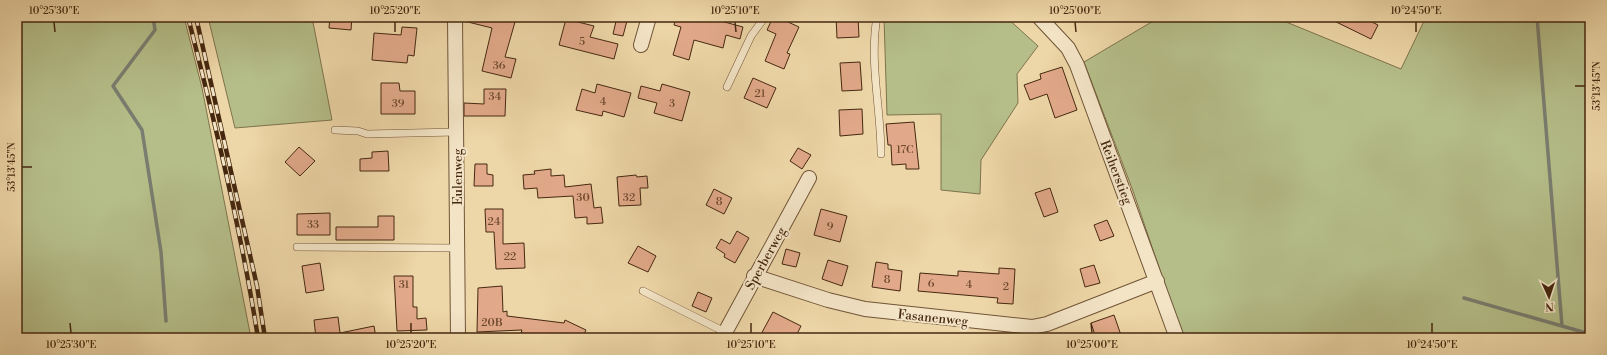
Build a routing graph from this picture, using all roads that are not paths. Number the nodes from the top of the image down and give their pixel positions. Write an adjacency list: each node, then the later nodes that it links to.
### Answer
1 (455, 17): 9 (street, Eulenweg)
2 (649, 17): 6 (street)
3 (765, 17): 7 (lane)
4 (877, 17): 10 (lane)
5 (1039, 17): 15 (street, Reiherstieg)
6 (641, 45)
7 (727, 87)
8 (335, 130): 9 (lane)
9 (456, 132): 13 (street, Eulenweg)
10 (881, 154)
11 (809, 178): 14 (street, Sperberweg)
12 (297, 247): 13 (lane)
13 (457, 248): 18 (street, Eulenweg)
14 (754, 276): 15 (street, Fasanenweg); 17 (street, Sperberweg)
15 (1157, 281): 19 (street, Reiherstieg)
16 (643, 291): 17 (lane)
17 (724, 335)
18 (458, 338)
19 (1177, 338)

